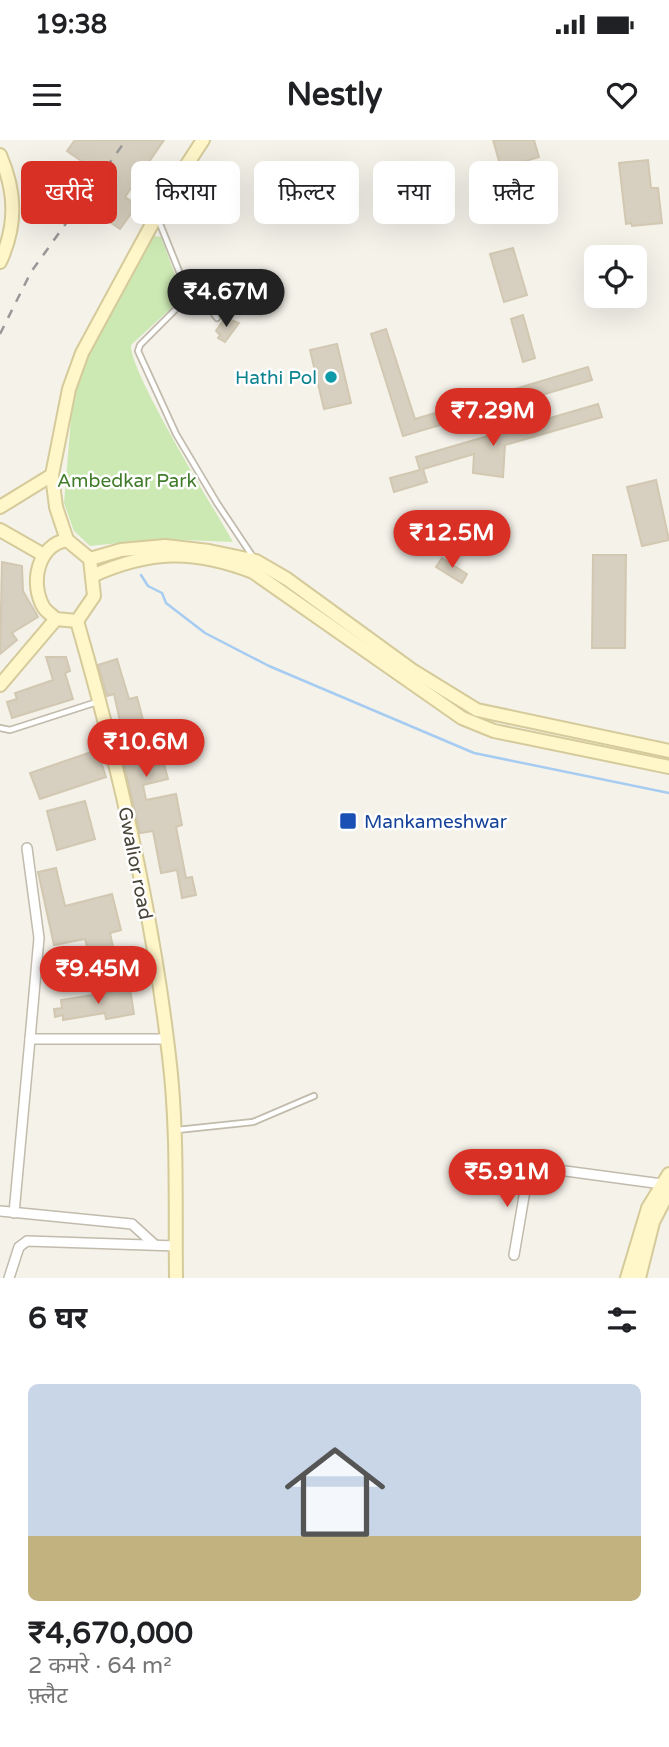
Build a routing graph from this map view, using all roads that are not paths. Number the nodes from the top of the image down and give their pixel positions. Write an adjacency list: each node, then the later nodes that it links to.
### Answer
1 (203, 140): 3 (main road)
2 (0, 155): 6 (main road)
3 (190, 161)
4 (151, 224): 9 (main road)
5 (160, 224): 7 (lane)
6 (0, 262)
7 (189, 296): 8 (lane); 15 (lane)
8 (217, 318)
9 (52, 475): 10 (main road); 12 (main road)
10 (0, 507)
11 (0, 530): 13 (main road)
12 (67, 540): 13 (main road); 14 (main road)
13 (43, 554): 17 (main road)
14 (90, 559): 15 (main road); 16 (main road)
15 (256, 561): 21 (main road)
16 (92, 576): 18 (main road); 21 (main road)
17 (56, 619): 18 (main road); 19 (main road)
18 (77, 621): 20 (main road, Gwalior road)
19 (0, 685)
20 (101, 701): 22 (lane); 27 (main road, Gwalior road)
21 (473, 715): 23 (main road); 24 (main road)
22 (0, 728)
23 (668, 750): 24 (main road)
24 (667, 766)
25 (27, 848): 26 (street)
26 (30, 1039): 27 (street); 34 (street)
27 (166, 1039): 29 (main road, Gwalior road)
28 (314, 1096): 29 (lane)
29 (173, 1131): 36 (main road, Gwalior road)
30 (476, 1159): 31 (street)
31 (529, 1167): 32 (street); 37 (street)
32 (667, 1183): 40 (main road); 41 (main road)
33 (0, 1211): 34 (street)
34 (14, 1213): 35 (street)
35 (155, 1245): 36 (street); 38 (street)
36 (176, 1246): 39 (main road, Gwalior road)
37 (514, 1255)
38 (9, 1278)
39 (176, 1278)
40 (627, 1278)
41 (639, 1278)

